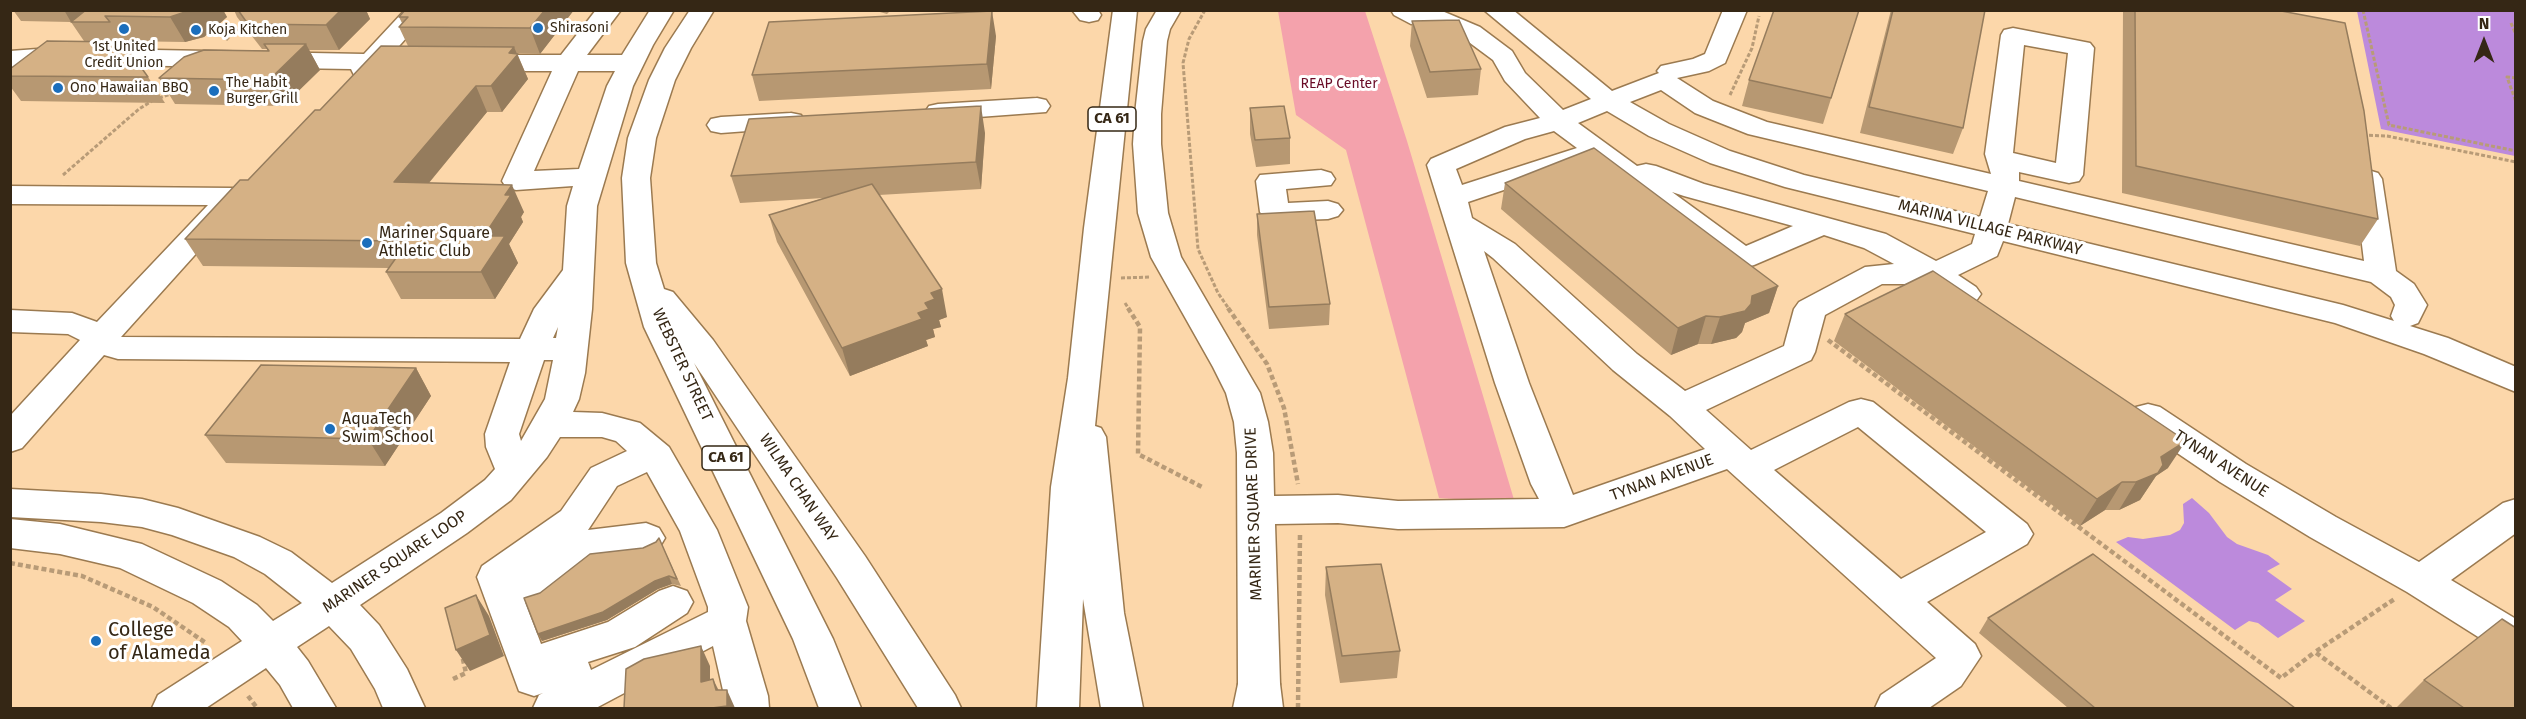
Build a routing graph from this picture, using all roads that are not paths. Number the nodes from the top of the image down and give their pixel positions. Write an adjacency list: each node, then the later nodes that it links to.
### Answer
1 (420, 10): 14 (street)
2 (609, 10): 16 (street)
3 (662, 10): 15 (street, MARINER SQUARE LOOP)
4 (702, 10): 38 (street, WEBSTER STREET / CA 61)
5 (1125, 10): 46 (street, CA 61)
6 (1169, 10): 56 (street, MARINER SQUARE DRIVE)
7 (1403, 10): 24 (street)
8 (1496, 10): 20 (street, MARINA VILLAGE PARKWAY)
9 (1524, 10): 20 (street, MARINA VILLAGE PARKWAY)
10 (1735, 10): 18 (street)
11 (75, 36): 13 (street)
12 (10, 51): 13 (street)
13 (51, 56): 14 (street); 17 (street)
14 (371, 61): 16 (street); 19 (street)
15 (630, 63): 16 (street); 28 (street, MARINER SQUARE LOOP)
16 (568, 64): 28 (street)
17 (14, 70)
18 (1670, 71)
19 (341, 93)
20 (1619, 98): 24 (street); 31 (street, MARINA VILLAGE PARKWAY); 31 (street)
21 (1037, 106): 22 (street)
22 (908, 114)
23 (814, 119): 25 (street)
24 (1559, 122): 27 (street); 33 (street)
25 (721, 125)
26 (2362, 143): 37 (street)
27 (1597, 150): 33 (street); 34 (street); 34 (street)
28 (590, 177): 35 (street, MARINER SQUARE LOOP)
29 (1321, 179): 32 (street)
30 (10, 195): 42 (street)
31 (1998, 197): 31 (street); 36 (street); 37 (street); 40 (street, MARINA VILLAGE PARKWAY); 47 (street, MARINA VILLAGE PARKWAY)
32 (1328, 210)
33 (1456, 210): 49 (street, TYNAN AVENUE); 57 (street)
34 (1822, 225): 36 (street)
35 (577, 273): 43 (street, MARINER SQUARE LOOP); 44 (street)
36 (1935, 274): 39 (street); 49 (street)
37 (2381, 275): 40 (street)
38 (644, 276): 65 (street, WEBSTER STREET / CA 61); 76 (street, WILMA CHAN WAY)
39 (1987, 309)
40 (2407, 316): 45 (street, MARINA VILLAGE PARKWAY)
41 (10, 321): 42 (street)
42 (99, 341): 44 (street); 51 (street)
43 (571, 348): 44 (street); 50 (street, MARINER SQUARE LOOP)
44 (531, 350): 54 (street)
45 (2516, 361)
46 (1085, 378): 68 (street); 77 (street, CA 61)
47 (2516, 381)
48 (2124, 400): 60 (street, TYNAN AVENUE)
49 (1682, 407): 53 (street, TYNAN AVENUE)
50 (550, 424): 52 (street); 54 (street, MARINER SQUARE LOOP)
51 (10, 439)
52 (654, 454): 63 (street); 67 (street)
53 (1740, 460): 57 (street, TYNAN AVENUE); 61 (street); 61 (street)
54 (515, 473): 62 (street, MARINER SQUARE LOOP)
55 (10, 503): 62 (street)
56 (1257, 510): 57 (street, TYNAN AVENUE); 69 (street, MARINER SQUARE DRIVE)
57 (1564, 513)
58 (2516, 513): 60 (street)
59 (10, 533): 66 (street)
60 (2421, 581): 64 (street, TYNAN AVENUE)
61 (1897, 600): 80 (street)
62 (331, 604): 66 (street, MARINER SQUARE LOOP); 73 (street)
63 (726, 621): 67 (street); 70 (street)
64 (2512, 633)
65 (813, 639): 74 (street); 75 (street, WEBSTER STREET / CA 61)
66 (270, 644): 71 (street, MARINER SQUARE LOOP); 72 (street)
67 (599, 653)
68 (1113, 663): 78 (street); 79 (street)
69 (1258, 700)
70 (735, 704)
71 (173, 708)
72 (315, 708)
73 (404, 708)
74 (816, 708)
75 (840, 708)
76 (940, 708)
77 (1058, 708)
78 (1122, 708)
79 (1134, 708)
80 (1896, 708)

